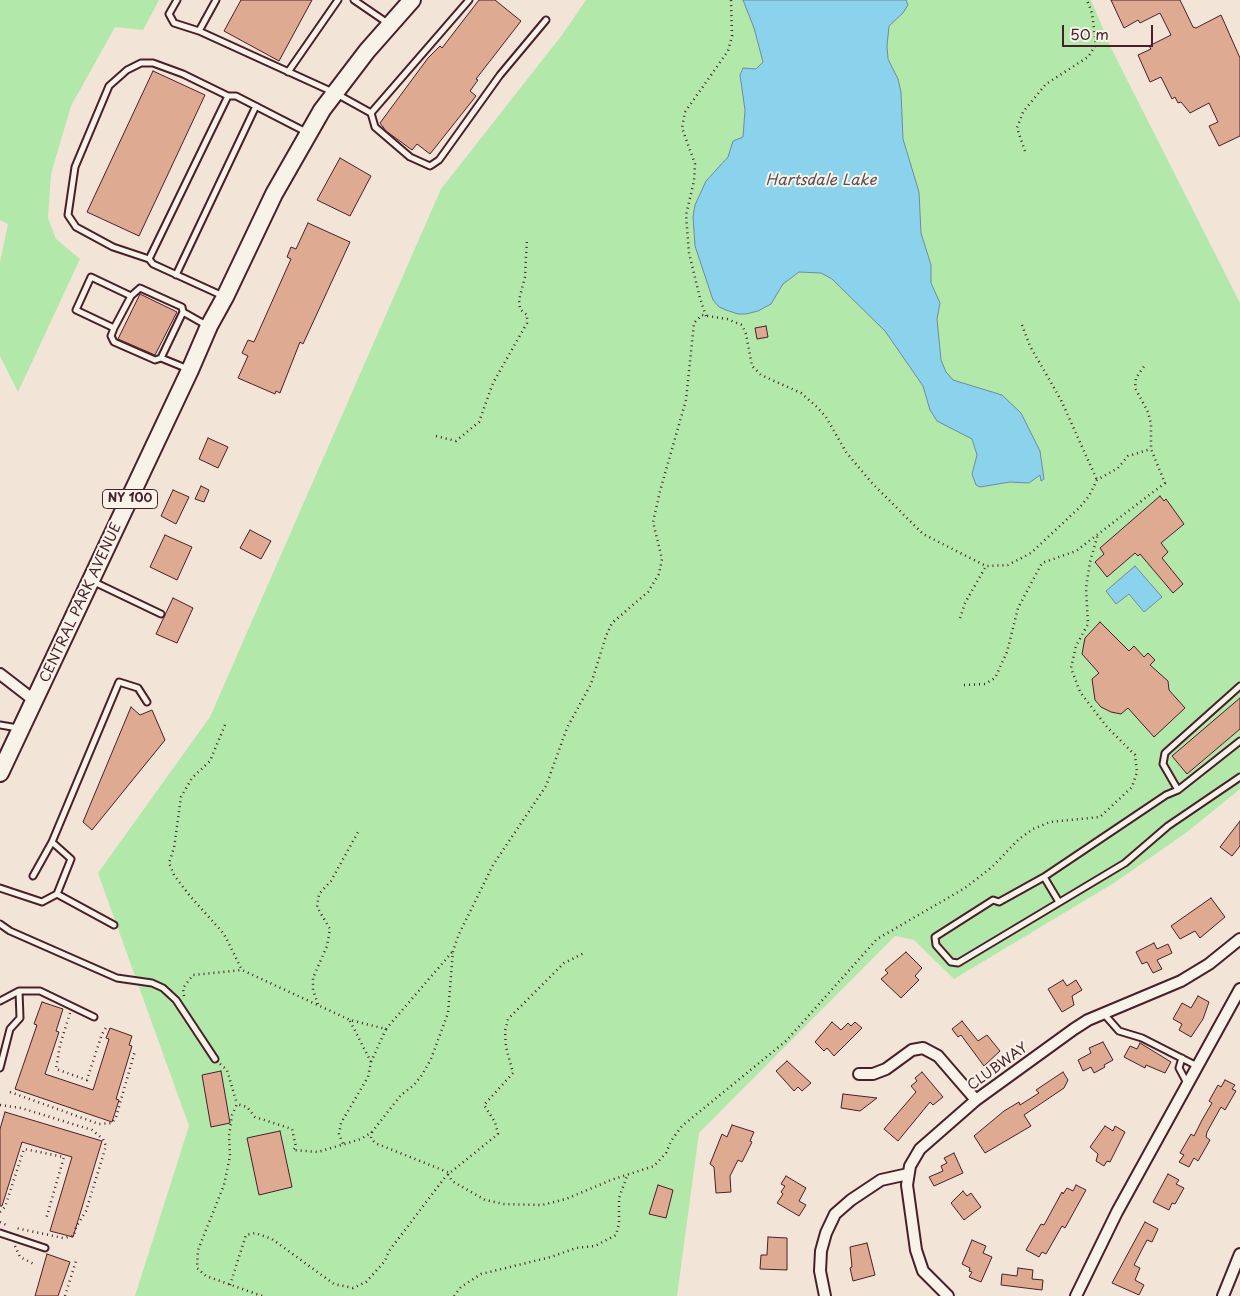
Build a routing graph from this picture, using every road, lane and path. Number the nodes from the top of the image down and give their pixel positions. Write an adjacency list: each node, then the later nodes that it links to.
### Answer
1 (177, 0): 11 (lane)
2 (216, 0): 11 (lane)
3 (338, 0): 12 (lane)
4 (354, 0): 10 (lane)
5 (412, 0): 10 (main road, NY 100)
6 (469, 0): 16 (lane)
7 (731, 0): 25 (path)
8 (1087, 0): 18 (path)
9 (546, 20): 16 (lane)
10 (390, 24): 13 (main road, NY 100)
11 (199, 31): 12 (lane)
12 (288, 72): 13 (lane)
13 (335, 93): 16 (lane); 17 (main road, NY 100)
14 (228, 96): 15 (lane); 20 (lane); 20 (lane)
15 (256, 106): 17 (lane); 21 (lane)
16 (371, 113)
17 (308, 133): 23 (main road, NY 100)
18 (1025, 152)
19 (527, 238): 32 (path)
20 (149, 259): 21 (lane)
21 (176, 275): 23 (lane)
22 (131, 296): 24 (lane); 28 (lane); 28 (lane)
23 (225, 297): 27 (main road, CENTRAL PARK AVENUE / NY 100)
24 (183, 312): 27 (lane); 29 (lane)
25 (706, 316): 36 (path); 62 (path)
26 (1022, 325): 34 (path)
27 (209, 326): 31 (main road, CENTRAL PARK AVENUE / NY 100)
28 (114, 328): 29 (lane)
29 (161, 358): 31 (lane)
30 (1145, 365): 33 (path)
31 (190, 370): 37 (main road, CENTRAL PARK AVENUE / NY 100)
32 (436, 436)
33 (1151, 449): 34 (path); 35 (path)
34 (1097, 480): 36 (path)
35 (1098, 534): 41 (path); 92 (path)
36 (986, 566): 39 (path)
37 (92, 581): 38 (lane); 43 (main road, CENTRAL PARK AVENUE / NY 100)
38 (161, 614)
39 (960, 618)
40 (0, 674): 43 (street)
41 (964, 685)
42 (1240, 686): 51 (lane)
43 (35, 701): 47 (main road, CENTRAL PARK AVENUE / NY 100)
44 (147, 702): 53 (lane)
45 (225, 725): 64 (path)
46 (0, 726): 47 (lane)
47 (21, 728): 49 (main road, CENTRAL PARK AVENUE / NY 100)
48 (1240, 741): 51 (lane)
49 (0, 773)
50 (1240, 777): 58 (lane)
51 (1178, 790): 55 (lane)
52 (358, 832): 69 (path)
53 (52, 842): 54 (lane); 57 (lane)
54 (33, 876)
55 (1044, 877): 58 (lane); 58 (lane)
56 (0, 888): 57 (lane)
57 (57, 894): 60 (lane)
58 (1060, 902)
59 (0, 924): 77 (lane)
60 (114, 925)
61 (1240, 939): 71 (street, CLUBWAY)
62 (453, 951): 75 (path); 88 (path)
63 (584, 953): 90 (path)
64 (242, 970): 67 (path); 69 (path)
65 (1240, 990): 80 (street)
66 (19, 991): 68 (lane); 70 (lane); 81 (lane)
67 (184, 1000)
68 (0, 1001)
69 (318, 1004): 73 (path)
70 (72, 1007): 72 (lane); 74 (path)
71 (1104, 1014): 78 (lane); 85 (street, CLUBWAY)
72 (94, 1017)
73 (350, 1020): 75 (path); 79 (path)
74 (107, 1026)
75 (386, 1029): 79 (path)
76 (135, 1051): 84 (path)
77 (215, 1058): 86 (path)
78 (1182, 1058): 80 (lane); 83 (lane)
79 (371, 1062): 89 (path)
80 (1198, 1066): 83 (street)
81 (0, 1068)
82 (859, 1074): 85 (street)
83 (1188, 1084): 108 (street)
84 (10, 1092)
85 (976, 1100): 91 (street, CLUBWAY)
86 (237, 1104): 89 (path); 102 (path)
87 (0, 1105): 95 (path)
88 (372, 1132): 89 (path); 90 (path)
89 (343, 1144)
90 (449, 1174): 92 (path); 102 (path)
91 (908, 1174): 106 (street); 107 (street, CLUBWAY)
92 (627, 1175): 105 (path)
93 (0, 1212): 94 (path)
94 (46, 1220)
95 (0, 1222)
96 (0, 1233): 97 (lane)
97 (45, 1248)
98 (16, 1252): 101 (path)
99 (1240, 1254): 109 (street)
100 (76, 1261): 103 (path)
101 (36, 1265)
102 (230, 1285): 104 (path)
103 (65, 1296)
104 (262, 1296)
105 (454, 1296)
106 (825, 1296)
107 (948, 1296)
108 (1076, 1296)
109 (1223, 1296)

